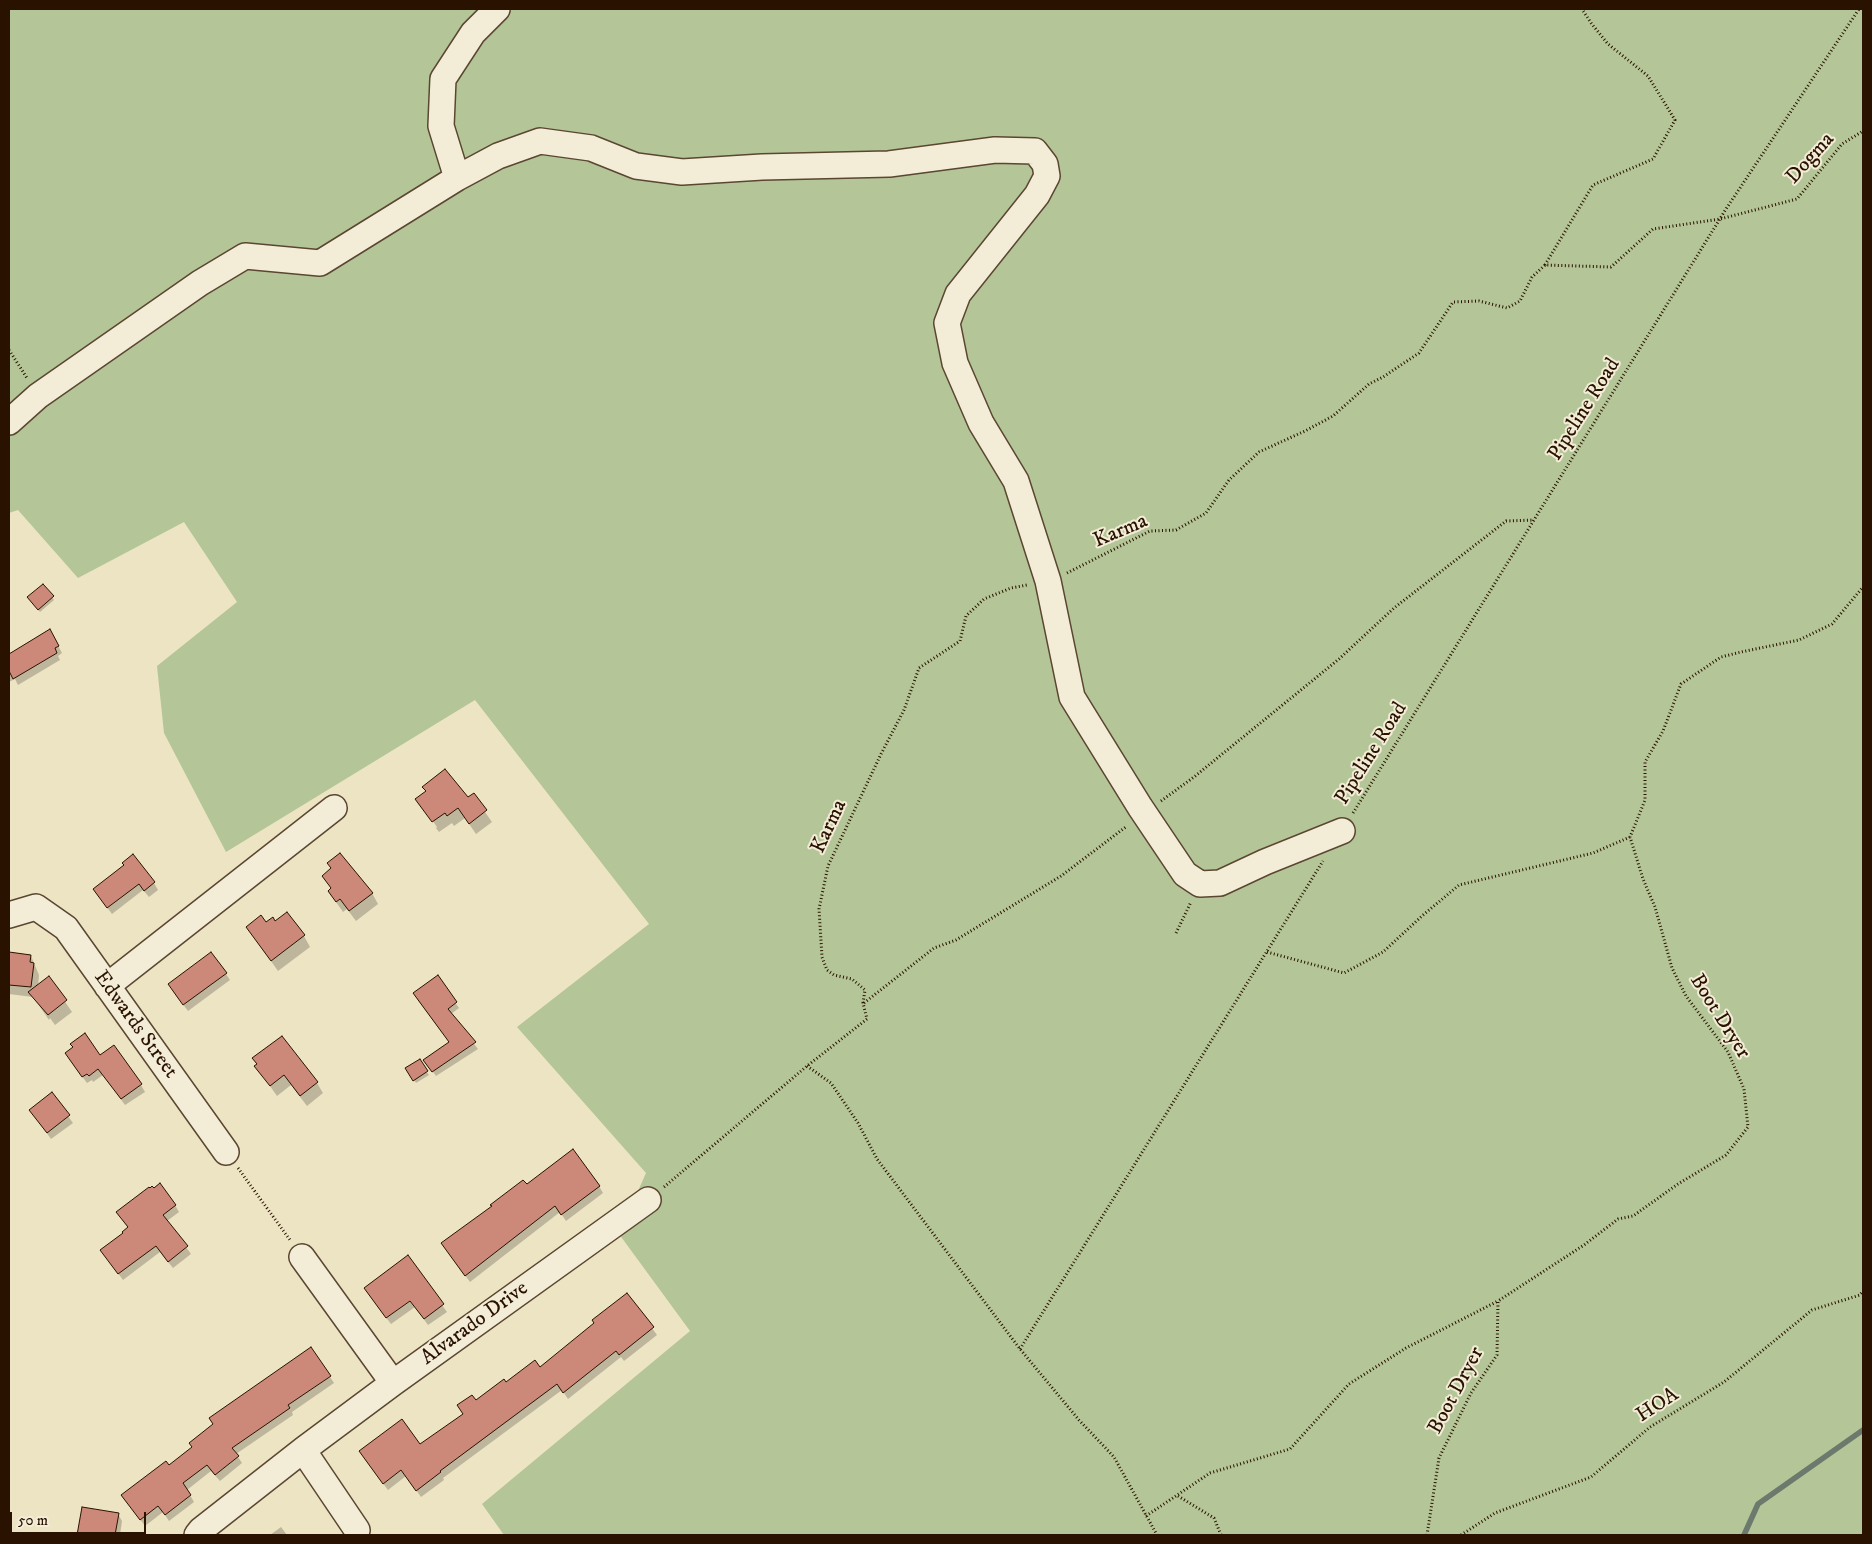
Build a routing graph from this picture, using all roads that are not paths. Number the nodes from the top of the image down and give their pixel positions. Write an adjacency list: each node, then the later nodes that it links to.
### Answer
1 (497, 9): 2 (street)
2 (457, 178): 3 (street); 5 (street)
3 (9, 422)
4 (334, 808): 7 (street)
5 (1342, 831)
6 (9, 915): 7 (street, Edwards Street)
7 (107, 986): 8 (street, Edwards Street)
8 (226, 1152)
9 (648, 1200): 11 (street, Alvarado Drive)
10 (302, 1257): 11 (street)
11 (393, 1382): 12 (street, Alvarado Drive)
12 (303, 1450): 13 (street); 14 (street, Alvarado Drive)
13 (357, 1530)
14 (197, 1535)

